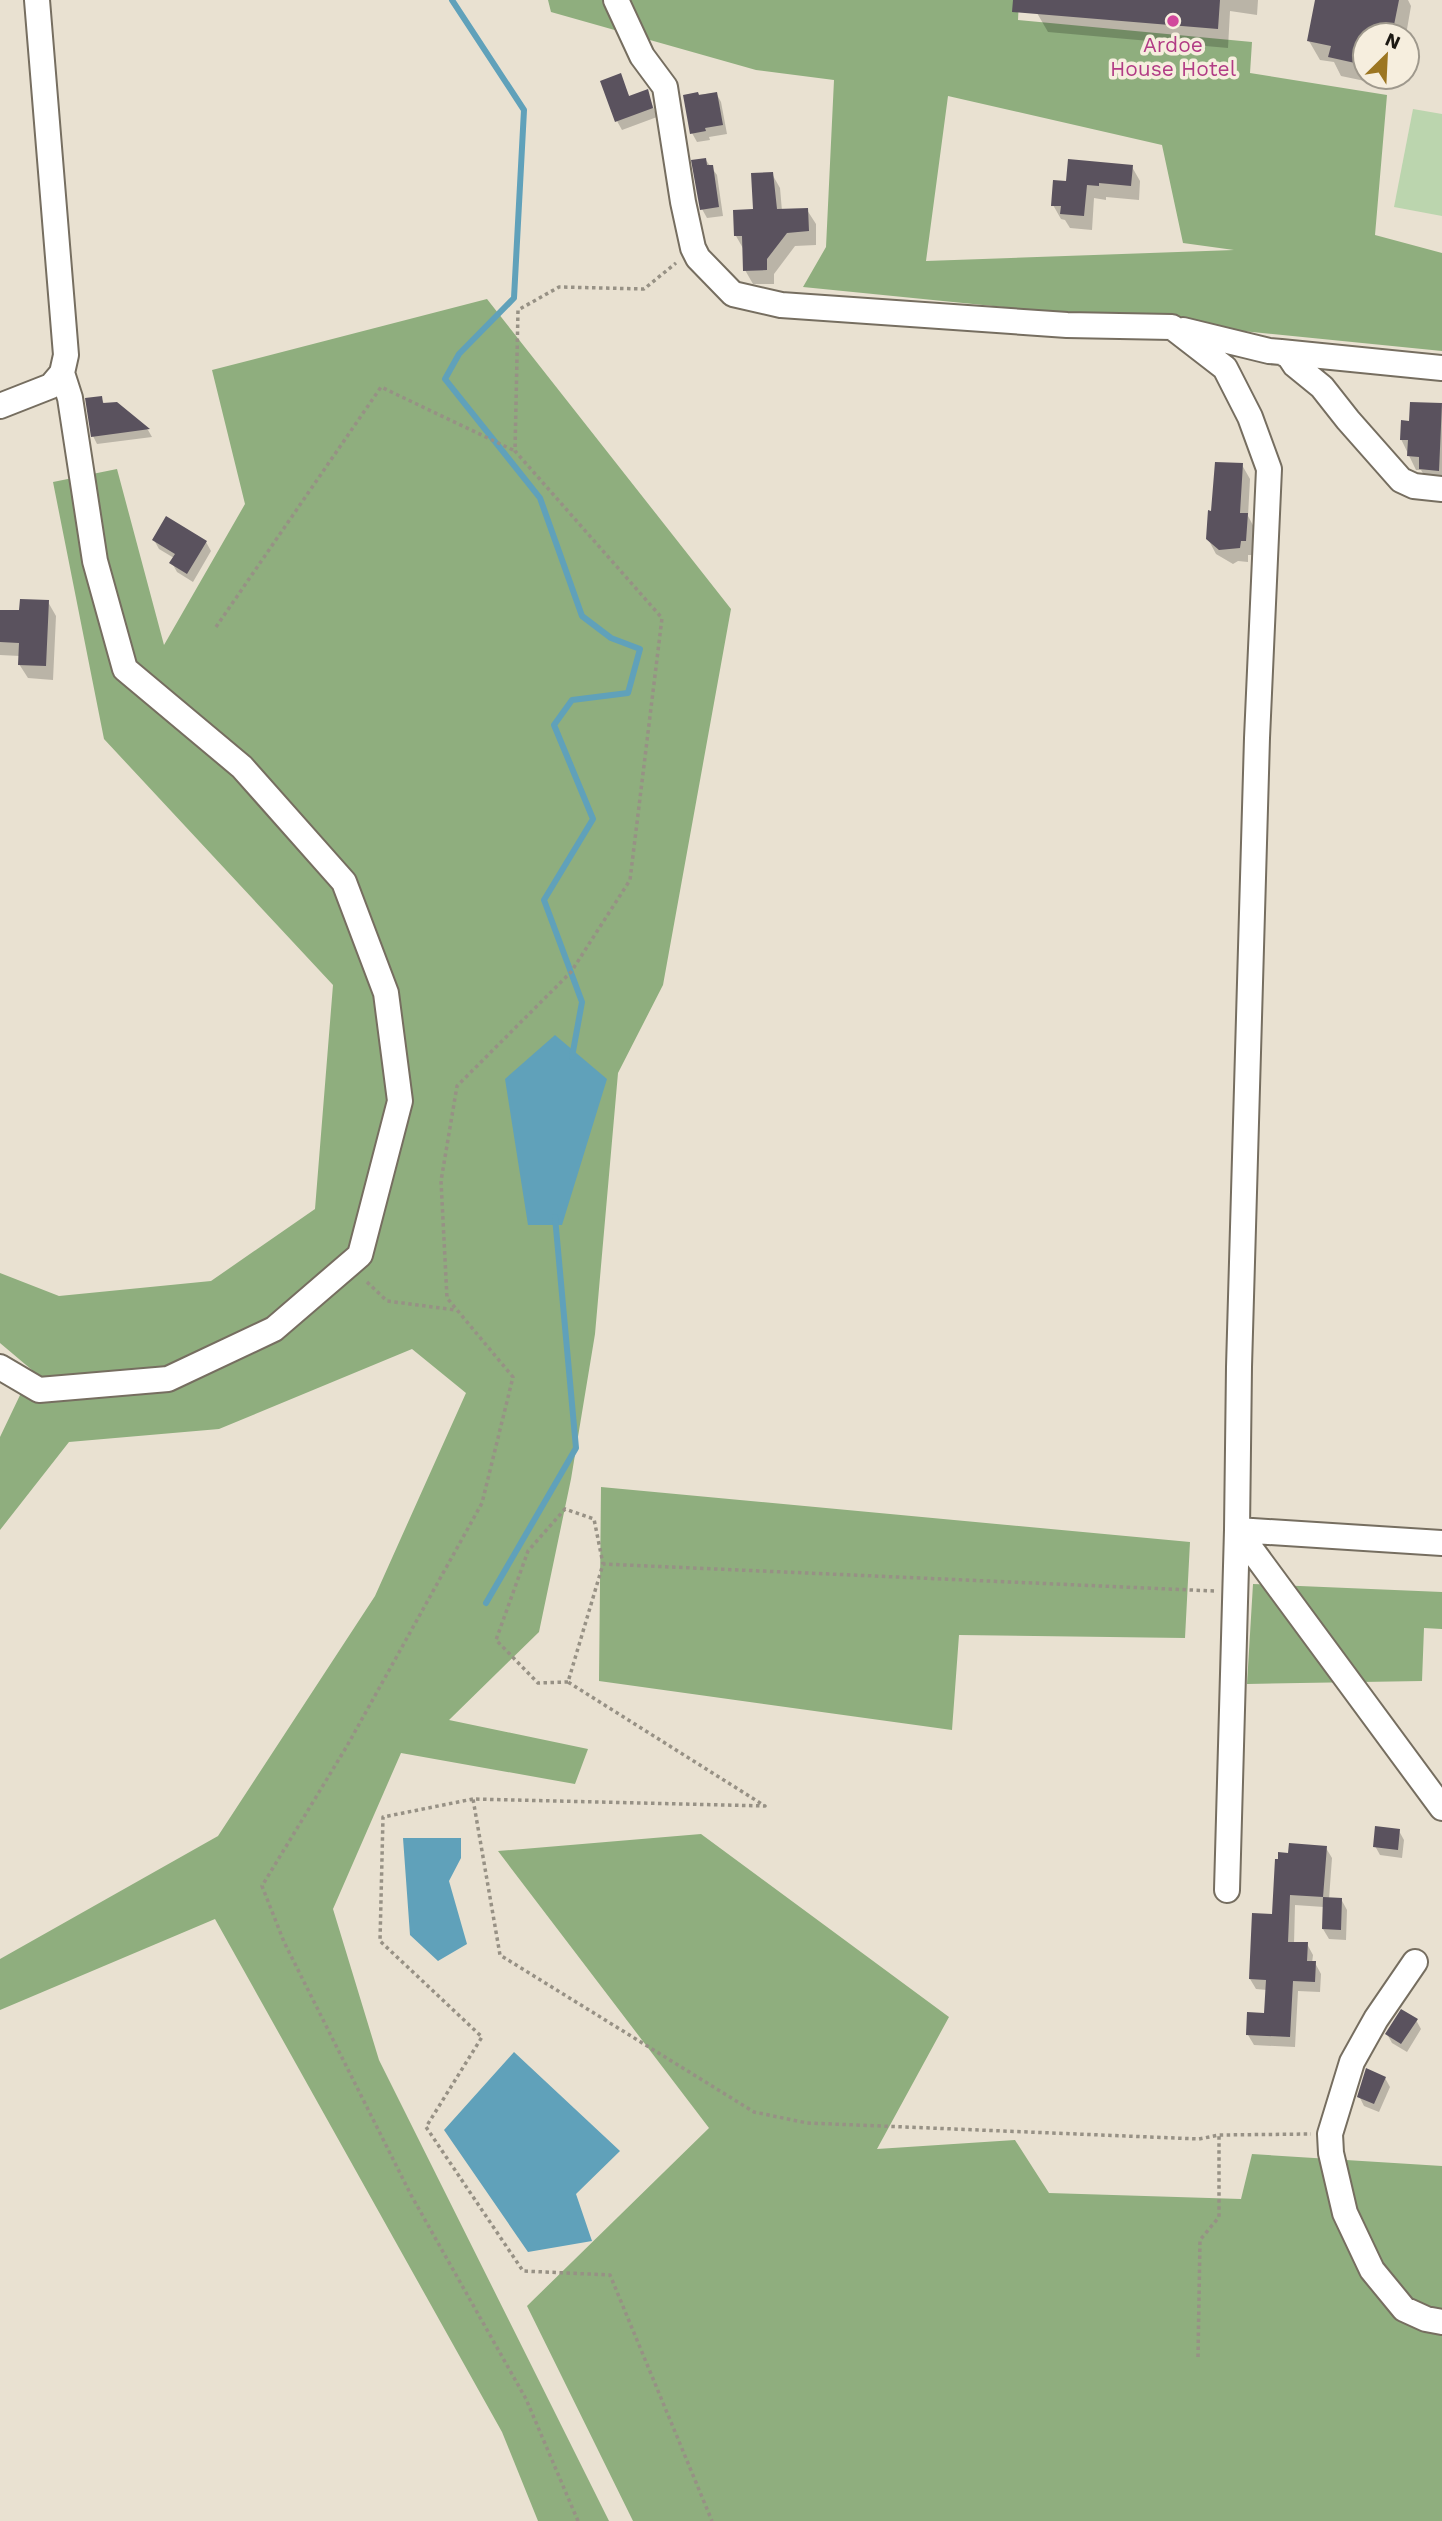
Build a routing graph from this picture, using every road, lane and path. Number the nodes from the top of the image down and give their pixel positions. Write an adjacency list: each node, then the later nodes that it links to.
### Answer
1 (37, 0): 7 (street)
2 (616, 0): 3 (street)
3 (693, 248): 4 (street); 9 (path)
4 (1172, 327): 5 (street); 15 (street)
5 (1281, 352): 6 (street); 10 (street)
6 (1442, 368)
7 (62, 373): 8 (street); 14 (street)
8 (0, 406)
9 (515, 451): 11 (path); 13 (path)
10 (1442, 489)
11 (216, 627)
12 (367, 1282): 13 (path)
13 (458, 1310): 28 (path)
14 (0, 1367)
15 (1237, 1530): 16 (street); 18 (street); 21 (street)
16 (1442, 1543)
17 (603, 1564): 18 (path); 19 (path); 19 (path)
18 (1234, 1592): 22 (street)
19 (568, 1682): 20 (path)
20 (473, 1799): 25 (path); 29 (path)
21 (1442, 1808)
22 (1227, 1890)
23 (1415, 1962): 24 (street)
24 (1330, 2134): 25 (path); 26 (street)
25 (1219, 2135): 27 (path)
26 (1442, 2322)
27 (1198, 2357)
28 (578, 2521)
29 (712, 2521)

